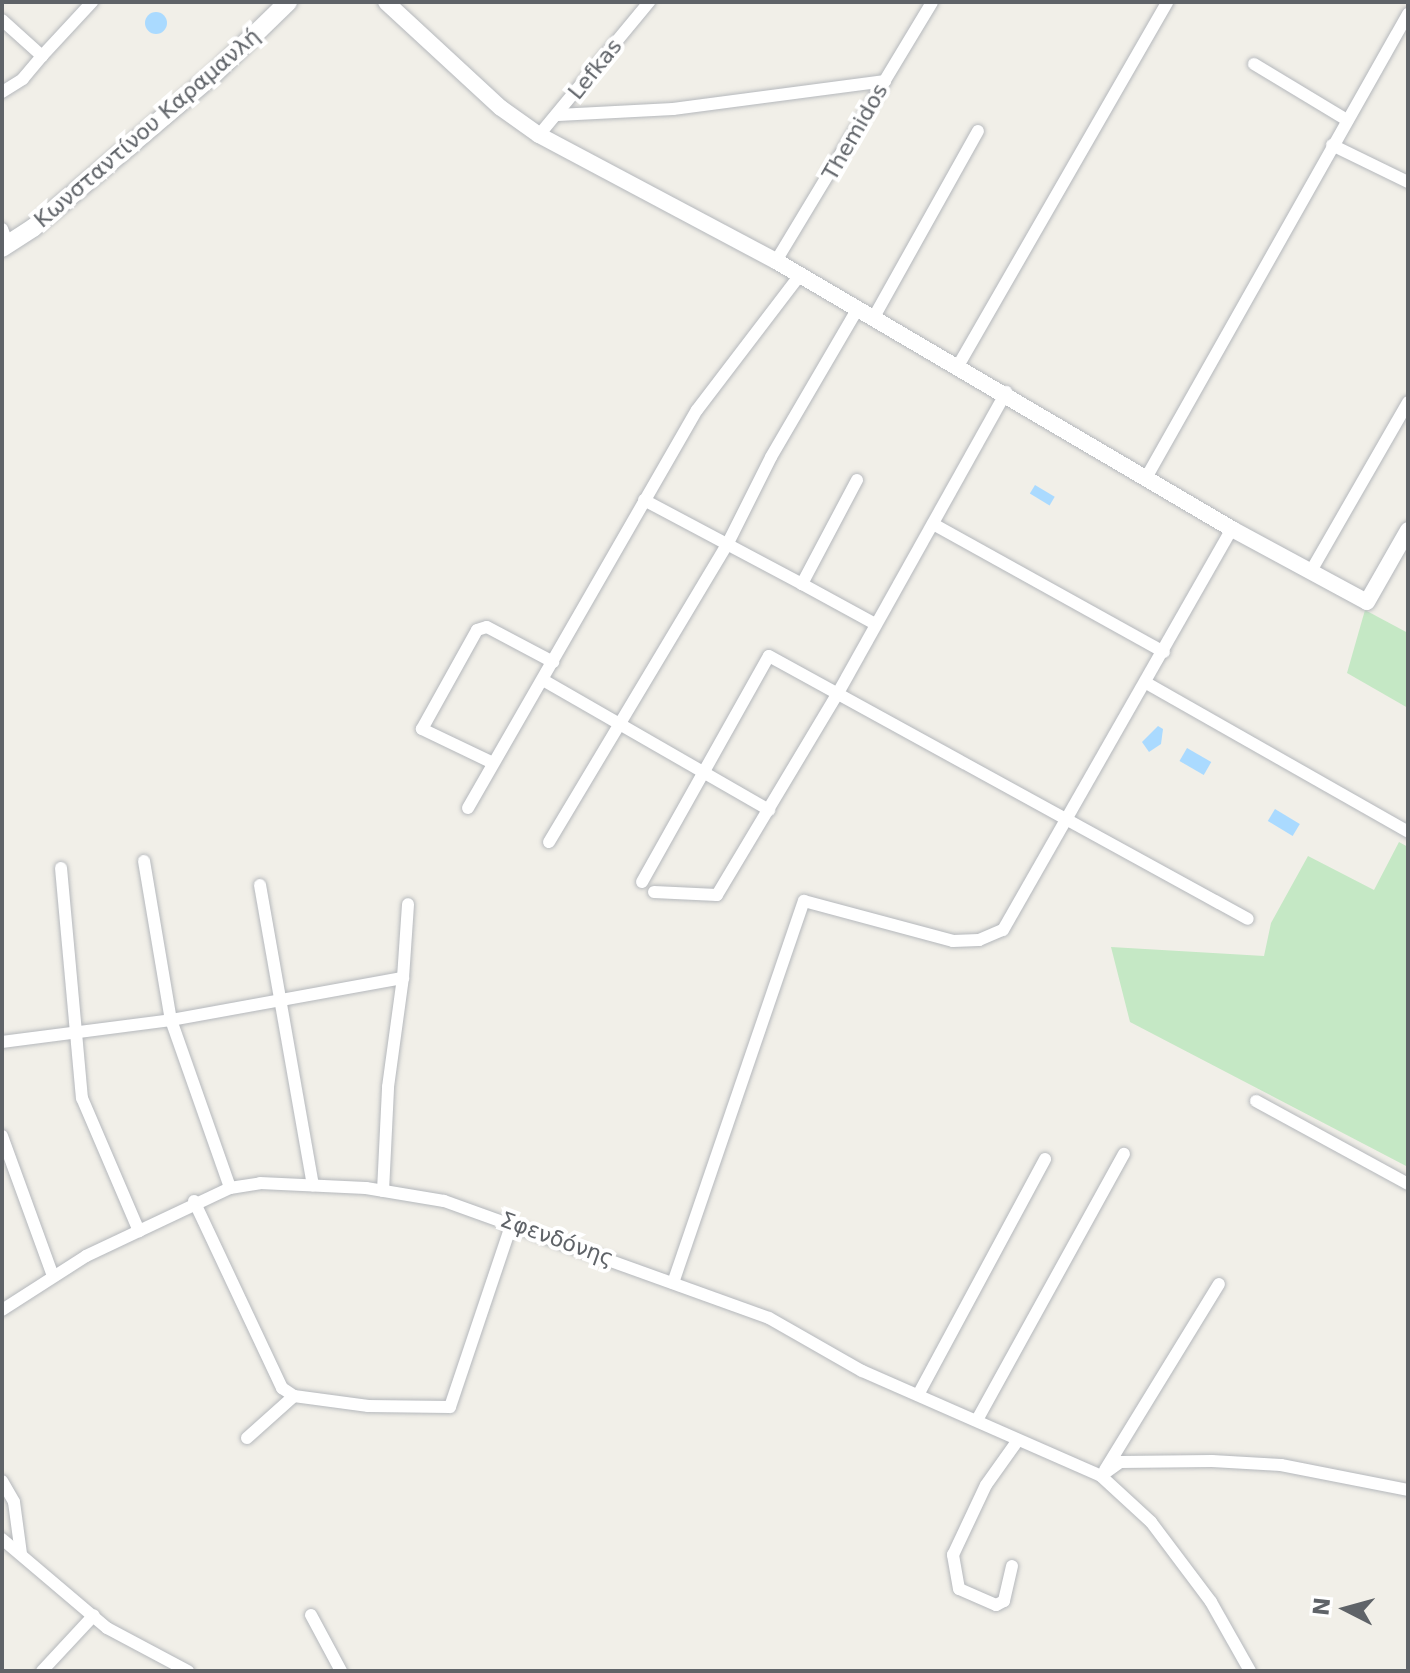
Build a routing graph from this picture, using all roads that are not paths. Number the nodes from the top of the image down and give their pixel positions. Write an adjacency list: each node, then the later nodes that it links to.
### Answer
1 (92, 2): 9 (street)
2 (288, 2): 19 (main road, Κωνσταντίνου Καραμανλή)
3 (386, 2): 16 (street)
4 (649, 2): 13 (street, Lefkas)
5 (932, 2): 11 (street, Themidos)
6 (1167, 2): 24 (street)
7 (1408, 14): 14 (street)
8 (2, 20): 9 (street)
9 (42, 56): 12 (street)
10 (1254, 64): 14 (street)
11 (885, 81): 13 (street); 20 (street, Themidos)
12 (2, 92)
13 (558, 115): 16 (street, Lefkas)
14 (1347, 120): 17 (street)
15 (978, 131): 23 (street)
16 (539, 135): 20 (street)
17 (1332, 145): 18 (street); 27 (street)
18 (1408, 182)
19 (4, 241)
20 (776, 261): 21 (street)
21 (800, 275): 22 (street); 29 (street)
22 (858, 308): 23 (street); 33 (street)
23 (874, 317): 24 (street)
24 (958, 366): 25 (street)
25 (1006, 392): 27 (street); 30 (street)
26 (1408, 402): 34 (street)
27 (1146, 478): 31 (street)
28 (857, 480): 35 (street)
29 (644, 500): 33 (street); 38 (street)
30 (933, 524): 36 (street); 37 (street)
31 (1232, 529): 34 (street); 37 (street)
32 (1408, 530): 34 (street)
33 (727, 545): 35 (street); 42 (street)
34 (1311, 571)
35 (802, 584): 36 (street)
36 (875, 624): 41 (street)
37 (1164, 652): 40 (street)
38 (553, 662): 39 (street); 43 (street)
39 (543, 680): 42 (street); 43 (street)
40 (1148, 684): 47 (street); 48 (street)
41 (838, 693): 44 (street); 46 (street); 47 (street)
42 (620, 724): 44 (street); 49 (street)
43 (493, 763): 45 (street)
44 (707, 772): 46 (street); 52 (street)
45 (468, 808)
46 (769, 810): 54 (street)
47 (1070, 818): 56 (street); 74 (street)
48 (1408, 832)
49 (549, 842)
50 (144, 861): 59 (street)
51 (61, 868): 60 (street)
52 (642, 882)
53 (260, 885): 58 (street)
54 (654, 892)
55 (408, 904): 57 (street)
56 (1248, 919)
57 (403, 978): 58 (street); 69 (street)
58 (283, 999): 59 (street); 67 (street)
59 (171, 1020): 60 (street); 68 (street)
60 (72, 1030): 61 (street); 72 (street)
61 (2, 1042)
62 (1256, 1101): 66 (street)
63 (2, 1136): 73 (street)
64 (1124, 1154): 79 (street)
65 (1045, 1159): 77 (street)
66 (1408, 1184)
67 (313, 1185): 68 (street, Σφενδόνης); 69 (street, Σφενδόνης)
68 (230, 1188): 70 (street, Σφενδόνης)
69 (383, 1191): 71 (street, Σφενδόνης)
70 (194, 1201): 72 (street, Σφενδόνης); 78 (street)
71 (512, 1223): 74 (street, Σφενδόνης); 78 (street)
72 (139, 1231): 73 (street, Σφενδόνης)
73 (53, 1276): 76 (street, Σφενδόνης)
74 (673, 1283): 77 (street, Σφενδόνης)
75 (1219, 1284): 82 (street)
76 (2, 1310)
77 (918, 1395): 79 (street, Σφενδόνης)
78 (294, 1396): 80 (street)
79 (977, 1420): 81 (street, Σφενδόνης)
80 (247, 1438)
81 (1018, 1440): 82 (street, Σφενδόνης); 87 (street)
82 (1101, 1476): 84 (street); 93 (street, Σφενδόνης)
83 (2, 1481): 86 (street)
84 (1408, 1490)
85 (2, 1539): 86 (street)
86 (21, 1554): 88 (street)
87 (1012, 1566)
88 (94, 1615): 90 (street); 91 (street)
89 (311, 1615): 92 (street)
90 (42, 1671)
91 (188, 1671)
92 (341, 1671)
93 (1250, 1671)

